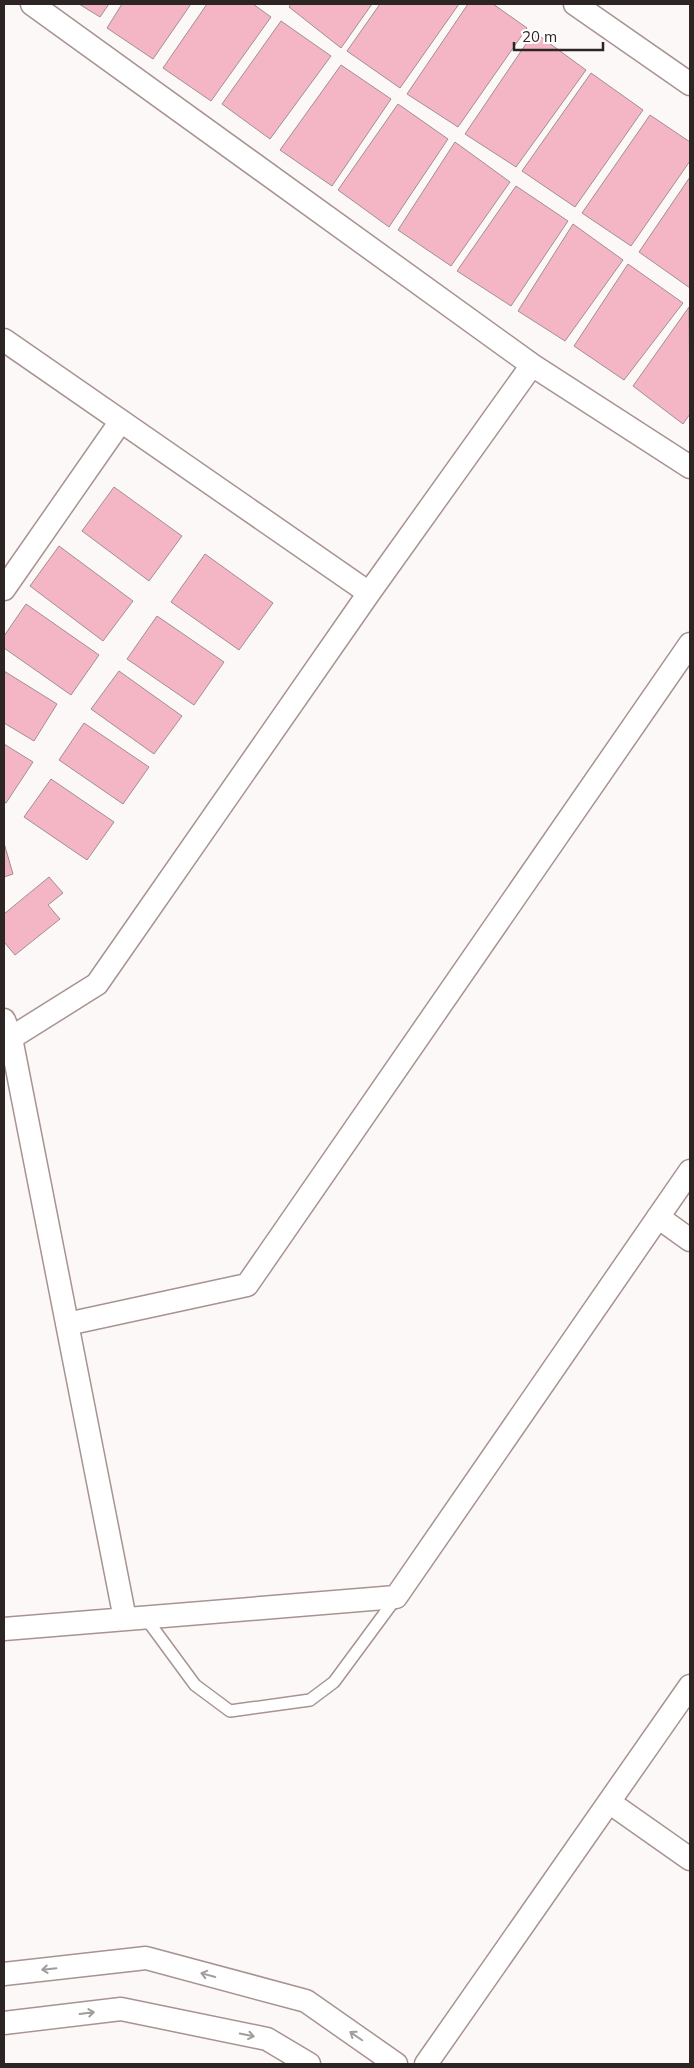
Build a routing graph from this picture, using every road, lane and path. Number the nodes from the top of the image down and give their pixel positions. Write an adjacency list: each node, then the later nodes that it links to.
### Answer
1 (32, 4): 5 (street)
2 (575, 4): 3 (street)
3 (690, 84)
4 (4, 340): 6 (street)
5 (532, 365): 7 (street); 9 (street)
6 (121, 421): 8 (street); 9 (street)
7 (690, 467)
8 (4, 589)
9 (369, 593): 11 (street)
10 (690, 644): 15 (street)
11 (7, 1029): 15 (street)
12 (690, 1171): 13 (street)
13 (658, 1217): 14 (street); 16 (street)
14 (690, 1240)
15 (67, 1324): 17 (street)
16 (396, 1597): 17 (street); 17 (lane)
17 (135, 1618): 18 (street)
18 (4, 1629)
19 (690, 1686): 20 (street)
20 (609, 1802): 21 (street); 26 (street)
21 (690, 1859)
22 (4, 1974): 25 (street, one-way to 22)
23 (4, 2023): 24 (street, one-way to 24)
24 (309, 2064)
25 (396, 2064)
26 (426, 2064)

